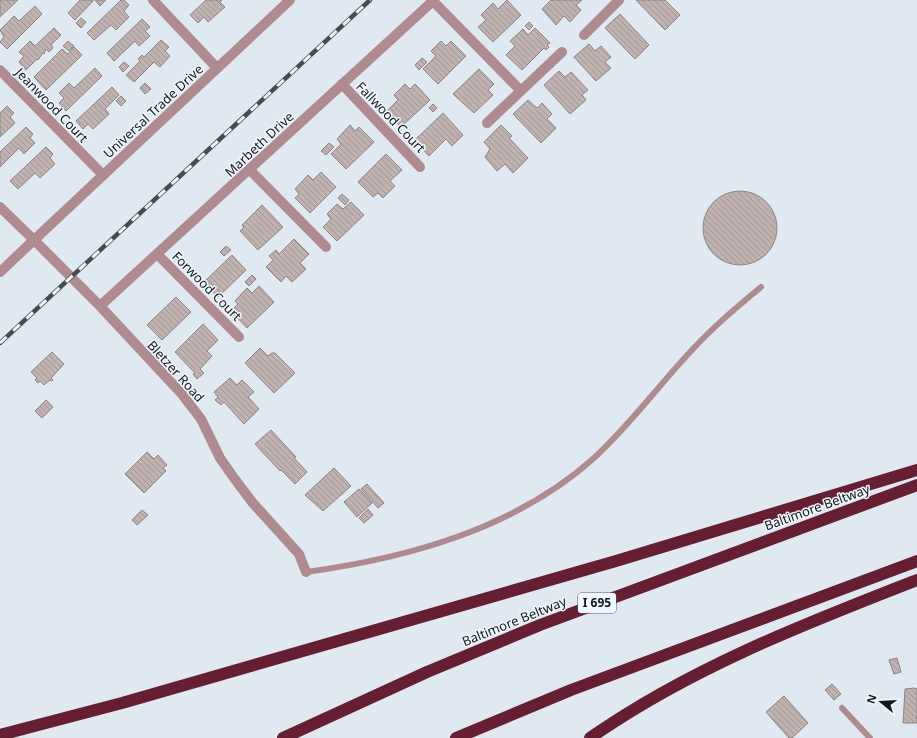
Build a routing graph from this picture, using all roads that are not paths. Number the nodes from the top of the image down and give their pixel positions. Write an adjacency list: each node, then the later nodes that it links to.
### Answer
1 (153, 0): 7 (street)
2 (290, 0): 7 (street, Universal Trade Drive)
3 (434, 0): 9 (street, Marbeth Drive); 10 (street)
4 (614, 2): 5 (street)
5 (584, 35)
6 (562, 52): 10 (street)
7 (217, 68): 14 (street, Universal Trade Drive)
8 (0, 70): 14 (street, Jeanwood Court)
9 (342, 84): 12 (street, Fallwood Court); 13 (street, Marbeth Drive)
10 (521, 91): 11 (street)
11 (487, 123)
12 (420, 167)
13 (250, 170): 17 (street); 18 (street, Marbeth Drive)
14 (103, 175): 16 (street, Universal Trade Drive)
15 (0, 207): 16 (street, Bletzer Road)
16 (34, 240): 19 (street, Universal Trade Drive); 21 (street, Bletzer Road)
17 (326, 248)
18 (158, 255): 21 (street, Marbeth Drive); 22 (street, Forwood Court)
19 (0, 272)
20 (761, 287): 26 (lane)
21 (100, 306): 26 (street, Bletzer Road)
22 (239, 337)
23 (917, 470): 29 (highway)
24 (917, 485): 30 (highway, Baltimore Beltway / I 695)
25 (917, 561): 31 (highway)
26 (306, 572)
27 (917, 580): 32 (highway)
28 (842, 708): 33 (lane)
29 (0, 735)
30 (283, 738)
31 (456, 738)
32 (590, 738)
33 (870, 738)

